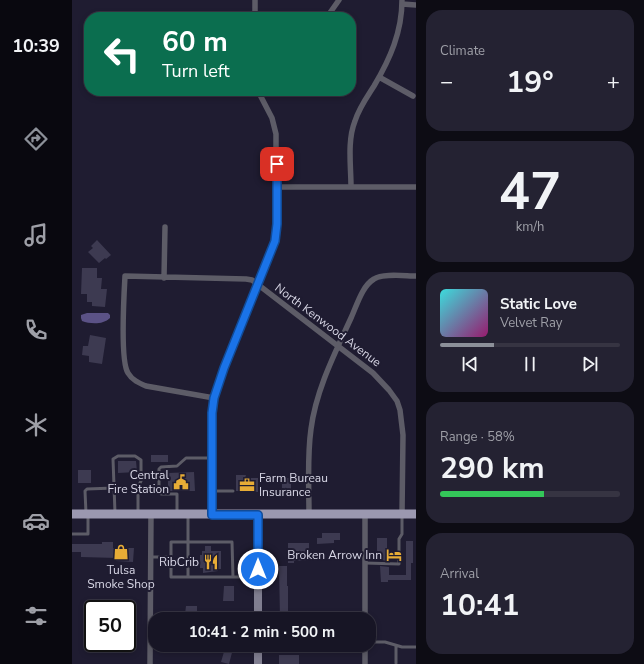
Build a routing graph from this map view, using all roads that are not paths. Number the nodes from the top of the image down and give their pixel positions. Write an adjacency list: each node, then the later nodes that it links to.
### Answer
1 (255, 0): 5 (street)
2 (339, 0): 6 (street)
3 (402, 2): 4 (street); 7 (street)
4 (416, 5)
5 (255, 12)
6 (331, 12)
7 (379, 77): 9 (street); 11 (street)
8 (261, 96): 10 (street)
9 (413, 96)
10 (277, 187): 11 (street); 16 (street)
11 (351, 187): 12 (street)
12 (416, 187)
13 (165, 227): 15 (street)
14 (416, 276): 17 (street)
15 (164, 278): 16 (street, North Kenwood Avenue); 18 (street, North Kenwood Avenue)
16 (257, 284): 17 (street, North Kenwood Avenue); 18 (street)
17 (338, 346): 29 (street, North Kenwood Avenue); 35 (street)
18 (214, 398): 19 (street)
19 (212, 458): 22 (street); 31 (lane)
20 (114, 488): 24 (lane); 25 (lane); 26 (lane)
21 (233, 491): 22 (lane)
22 (212, 492): 33 (street)
23 (72, 514): 24 (main road)
24 (87, 514): 25 (main road); 36 (lane)
25 (115, 514): 26 (main road)
26 (138, 514): 27 (main road)
27 (151, 514): 31 (main road); 38 (street)
28 (365, 514): 29 (main road); 35 (main road); 40 (street)
29 (402, 514): 30 (main road); 40 (lane)
30 (416, 514)
31 (177, 515): 32 (main road)
32 (188, 515): 33 (main road); 37 (lane)
33 (212, 515): 34 (main road)
34 (258, 515): 35 (main road); 43 (main road)
35 (314, 515)
36 (72, 534)
37 (188, 542): 39 (lane); 41 (lane); 42 (lane)
38 (151, 557): 39 (lane); 51 (street)
39 (171, 557): 41 (lane)
40 (365, 563): 45 (street)
41 (188, 577): 42 (lane)
42 (233, 577): 43 (lane)
43 (258, 577): 44 (main road)
44 (258, 612)
45 (365, 612)
46 (376, 642): 47 (lane)
47 (396, 646): 48 (lane); 54 (lane)
48 (416, 647)
49 (258, 652): 52 (main road)
50 (365, 652): 53 (street)
51 (150, 664)
52 (258, 664)
53 (365, 664)
54 (396, 664)

